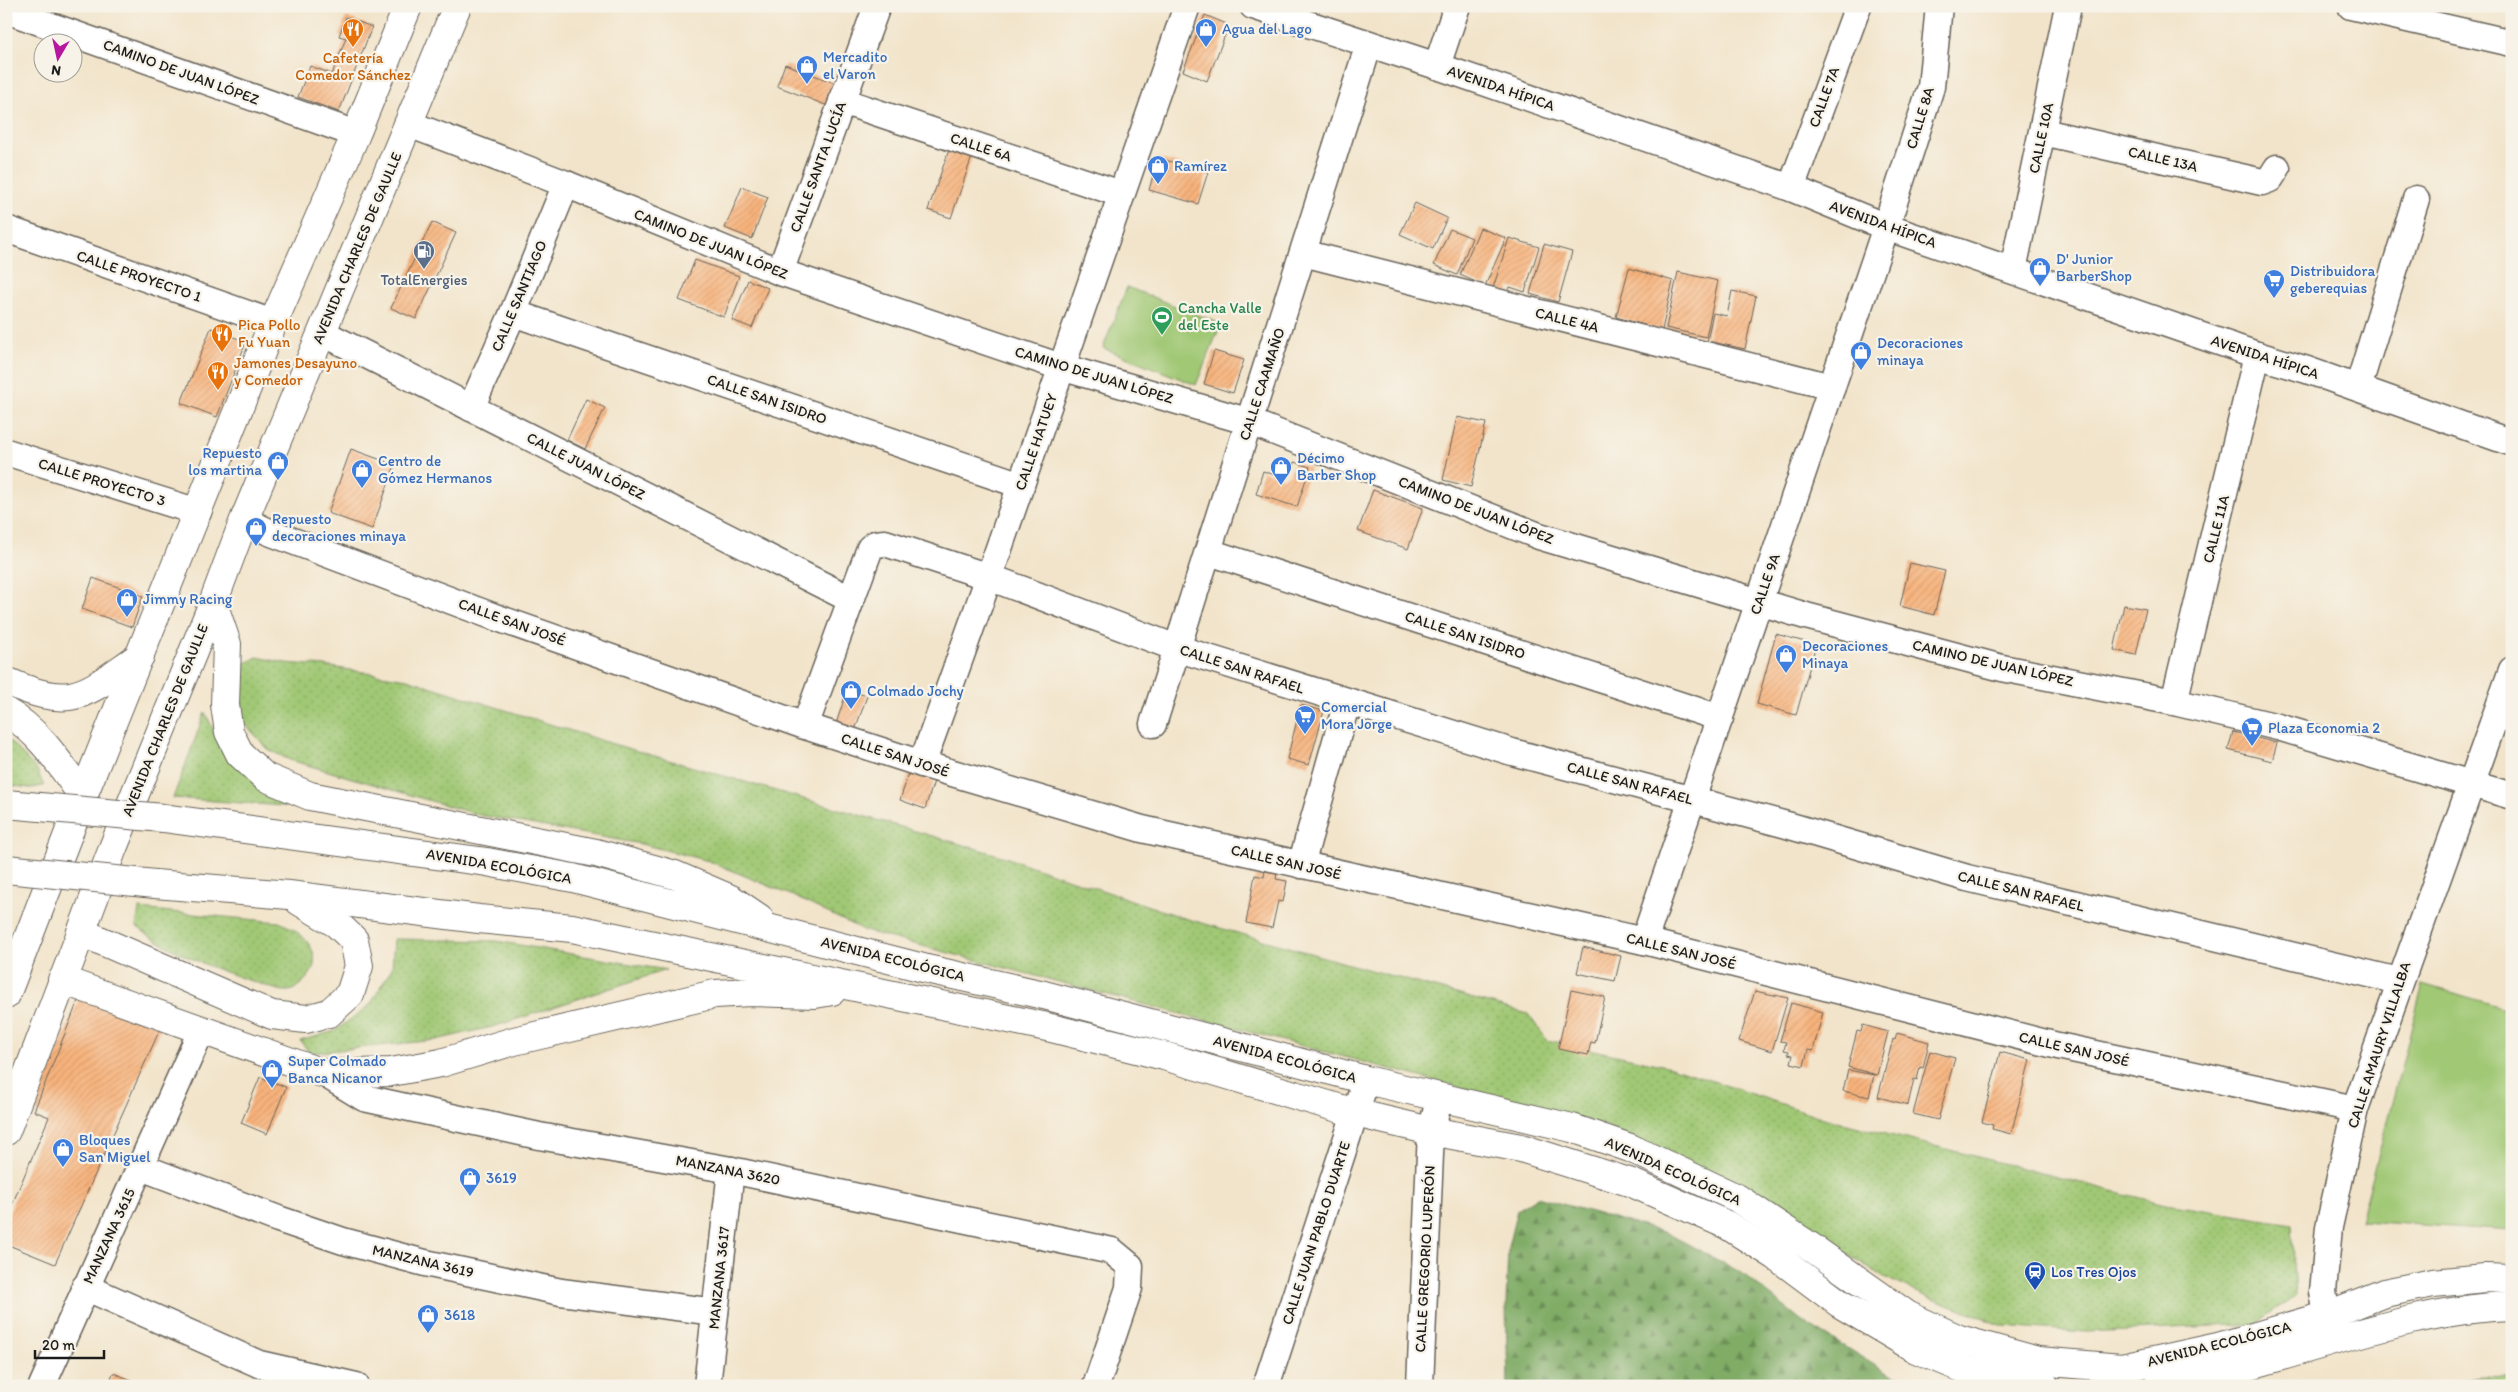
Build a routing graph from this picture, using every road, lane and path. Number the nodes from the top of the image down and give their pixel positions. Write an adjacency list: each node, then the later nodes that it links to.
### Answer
1 (408, 6): 19 (main road)
2 (457, 6): 17 (main road, AVENIDA CHARLES DE GAULLE)
3 (876, 6): 16 (street, CALLE SANTA LUCÍA)
4 (1187, 6): 23 (street, CALLE HATUEY)
5 (1253, 6): 12 (street, AVENIDA HÍPICA)
6 (1457, 6): 15 (street)
7 (1858, 6): 22 (street, CALLE 7A)
8 (1939, 6): 25 (street, CALLE 8A)
9 (2068, 6): 18 (street, CALLE 10A)
10 (2351, 6): 13 (street)
11 (6, 10): 19 (street, CAMINO DE JUAN LÓPEZ)
12 (1319, 16): 14 (street, AVENIDA HÍPICA)
13 (2512, 43)
14 (1369, 44): 15 (street, AVENIDA HÍPICA); 27 (street, CALLE CAAMAÑO)
15 (1437, 66): 22 (street, AVENIDA HÍPICA)
16 (842, 101): 23 (street, CALLE 6A); 29 (street, CALLE SANTA LUCÍA)
17 (409, 124): 21 (street, CAMINO DE JUAN LÓPEZ); 32 (main road, AVENIDA CHARLES DE GAULLE)
18 (2043, 132): 20 (street, CALLE 13A); 28 (street, CALLE 10A)
19 (356, 134): 31 (main road)
20 (2277, 168)
21 (566, 184): 29 (street, CAMINO DE JUAN LÓPEZ); 30 (street, CALLE SANTIAGO)
22 (1791, 188): 25 (street, AVENIDA HÍPICA)
23 (1121, 194): 34 (street, CALLE HATUEY)
24 (2416, 199): 36 (street)
25 (1886, 227): 28 (street, AVENIDA HÍPICA); 35 (street, CALLE 9A)
26 (6, 229): 31 (street, CALLE PROYECTO 1)
27 (1303, 253): 35 (street, CALLE 4A); 38 (street, CALLE CAAMAÑO)
28 (2013, 270): 33 (street, AVENIDA HÍPICA)
29 (780, 272): 34 (street, CAMINO DE JUAN LÓPEZ)
30 (513, 314): 37 (street, CALLE SANTIAGO); 41 (street, CALLE SAN ISIDRO)
31 (272, 323): 42 (main road)
32 (323, 333): 37 (street, CALLE JUAN LÓPEZ); 43 (main road, AVENIDA CHARLES DE GAULLE)
33 (2257, 356): 36 (street, AVENIDA HÍPICA); 54 (street, CALLE 11A)
34 (1062, 367): 38 (street, CAMINO DE JUAN LÓPEZ); 41 (street, CALLE HATUEY)
35 (1832, 387): 47 (street, CALLE 9A)
36 (2358, 388): 39 (street, AVENIDA HÍPICA)
37 (471, 408): 46 (street, CALLE JUAN LÓPEZ)
38 (1250, 422): 44 (street, CALLE CAAMAÑO); 47 (street, CAMINO DE JUAN LÓPEZ)
39 (2512, 442)
40 (6, 452): 42 (street, CALLE PROYECTO 3)
41 (1021, 485): 45 (street, CALLE HATUEY)
42 (198, 512): 50 (main road)
43 (244, 520): 48 (main road, AVENIDA CHARLES DE GAULLE); 58 (street, CALLE SAN JOSÉ)
44 (1209, 552): 49 (street, CALLE CAAMAÑO); 56 (street, CALLE SAN ISIDRO)
45 (989, 578): 46 (street, CALLE SAN RAFAEL); 49 (street, CALLE SAN RAFAEL); 59 (street, CALLE HATUEY)
46 (850, 599): 58 (street)
47 (1758, 602): 54 (street, CAMINO DE JUAN LÓPEZ); 56 (street, CALLE 9A)
48 (213, 603): 68 (main road); 69 (main road, AVENIDA CHARLES DE GAULLE)
49 (1179, 649): 53 (street, CALLE SAN RAFAEL); 57 (street, CALLE CAAMAÑO)
50 (140, 656): 52 (main road); 61 (main road)
51 (2512, 670): 60 (street)
52 (6, 680)
53 (1347, 702): 63 (street, CALLE SAN RAFAEL); 65 (street)
54 (2174, 702): 60 (street, CAMINO DE JUAN LÓPEZ)
55 (6, 712): 61 (main road)
56 (1720, 718): 63 (street, CALLE 9A)
57 (1154, 724)
58 (805, 726): 59 (street, CALLE SAN JOSÉ)
59 (922, 764): 65 (street, CALLE SAN JOSÉ)
60 (2472, 784): 62 (street, CAMINO DE JUAN LÓPEZ); 73 (street, CALLE AMAURY VILLALBA)
61 (83, 796): 71 (main road)
62 (2512, 796)
63 (1692, 800): 70 (street, CALLE 9A); 73 (street, CALLE SAN RAFAEL)
64 (6, 804): 68 (main road, AVENIDA ECOLÓGICA, bridge)
65 (1301, 865): 70 (street, CALLE SAN JOSÉ)
66 (6, 869): 67 (main road, AVENIDA ECOLÓGICA, bridge)
67 (289, 895): 69 (main road); 74 (main road, AVENIDA ECOLÓGICA)
68 (777, 930): 78 (main road, AVENIDA ECOLÓGICA)
69 (81, 932): 72 (main road, AVENIDA CHARLES DE GAULLE)
70 (1644, 941): 80 (street, CALLE SAN JOSÉ)
71 (12, 967): 75 (main road)
72 (62, 980): 76 (main road); 82 (main road, AVENIDA CHARLES DE GAULLE)
73 (2399, 981): 80 (street, CALLE AMAURY VILLALBA)
74 (859, 987): 77 (main road); 81 (main road, AVENIDA ECOLÓGICA)
75 (6, 996)
76 (201, 1031): 77 (main road); 84 (street, MANZANA 3615)
77 (325, 1074): 85 (street, MANZANA 3620)
78 (1366, 1080): 79 (main road, AVENIDA ECOLÓGICA); 81 (street, CALLE JUAN PABLO DUARTE)
79 (1440, 1097): 83 (street, CALLE GREGORIO LUPERÓN); 90 (main road, AVENIDA ECOLÓGICA)
80 (2354, 1109): 90 (street, CALLE AMAURY VILLALBA)
81 (1355, 1113): 83 (main road, AVENIDA ECOLÓGICA); 96 (street, CALLE JUAN PABLO DUARTE)
82 (6, 1131)
83 (1431, 1132): 97 (street, CALLE GREGORIO LUPERÓN); 98 (main road, AVENIDA ECOLÓGICA)
84 (141, 1167): 87 (street, MANZANA 3615); 89 (street, MANZANA 3619)
85 (731, 1170): 89 (street, MANZANA 3617); 95 (street, MANZANA 3620)
86 (2512, 1279): 90 (main road, AVENIDA ECOLÓGICA)
87 (85, 1287): 92 (street, MANZANA 3615); 93 (street)
88 (2512, 1306): 91 (main road, AVENIDA ECOLÓGICA)
89 (716, 1312): 94 (street, MANZANA 3617)
90 (2326, 1316): 91 (street, CALLE AMAURY VILLALBA)
91 (2332, 1343): 99 (main road, AVENIDA ECOLÓGICA)
92 (42, 1386)
93 (356, 1386)
94 (707, 1386)
95 (1096, 1386)
96 (1266, 1386)
97 (1420, 1386)
98 (2045, 1386)
99 (2157, 1386)

